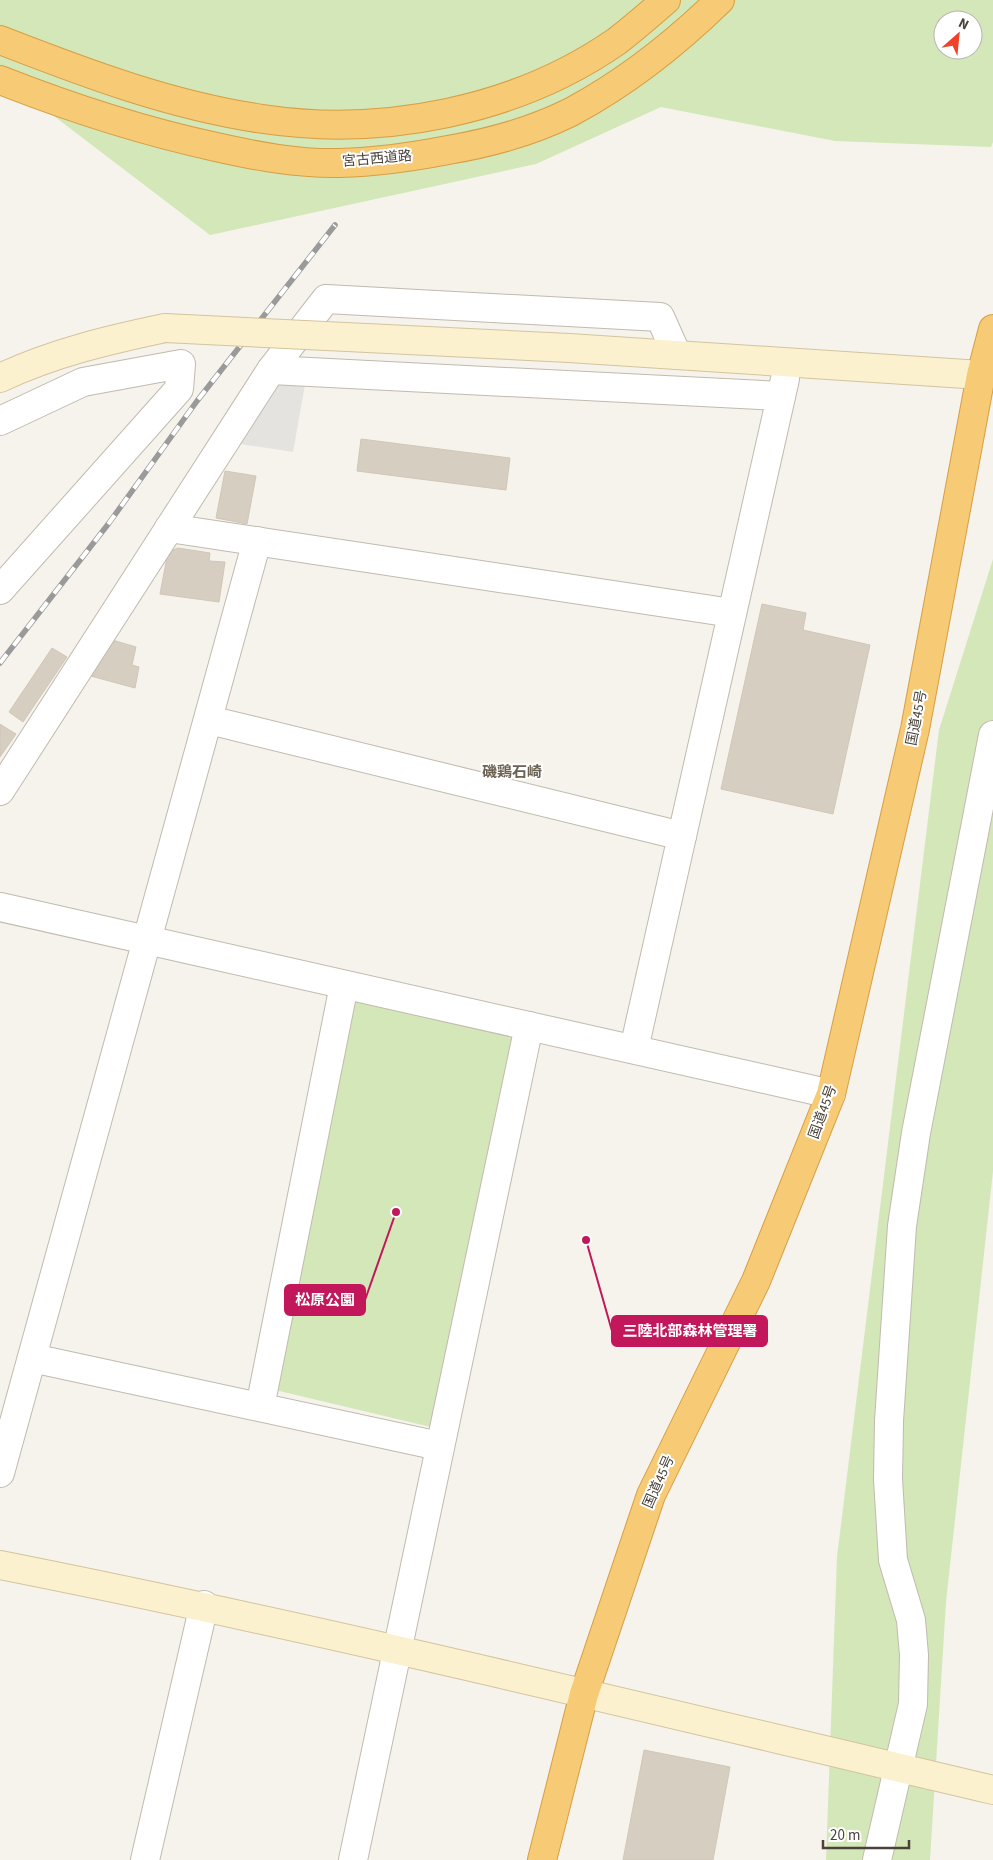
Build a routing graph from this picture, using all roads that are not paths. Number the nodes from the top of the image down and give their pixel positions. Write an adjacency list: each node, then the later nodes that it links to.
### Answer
1 (666, 0): 3 (highway)
2 (720, 0): 4 (highway, 宮古西道路)
3 (0, 40)
4 (0, 80)
5 (993, 329): 9 (highway, 国道45号)
6 (677, 355): 7 (street); 8 (street); 10 (street, bridge)
7 (789, 363): 9 (street); 11 (street)
8 (271, 370): 11 (street); 13 (street)
9 (981, 375): 26 (highway, 国道45号)
10 (0, 378)
11 (782, 396): 16 (street)
12 (0, 421): 15 (street)
13 (169, 528): 14 (street); 19 (street)
14 (257, 542): 16 (street); 17 (street)
15 (0, 590)
16 (732, 613): 20 (street)
17 (209, 720): 20 (street); 22 (street)
18 (993, 735): 35 (street)
19 (0, 791)
20 (682, 836): 25 (street)
21 (0, 907): 22 (street)
22 (147, 940): 23 (street); 27 (street)
23 (344, 984): 24 (street); 28 (street)
24 (529, 1026): 25 (street); 29 (street)
25 (634, 1050): 26 (street)
26 (831, 1094): 34 (highway, 国道45号)
27 (32, 1358): 28 (street); 30 (street)
28 (260, 1408): 29 (street)
29 (439, 1446): 33 (street)
30 (0, 1473)
31 (0, 1565): 32 (street)
32 (204, 1605): 33 (street); 37 (street)
33 (396, 1648): 34 (street); 38 (street)
34 (584, 1694): 35 (street); 39 (highway, 国道45号)
35 (899, 1768): 36 (street); 40 (street)
36 (993, 1790)
37 (145, 1860)
38 (353, 1860)
39 (542, 1860)
40 (877, 1860)

